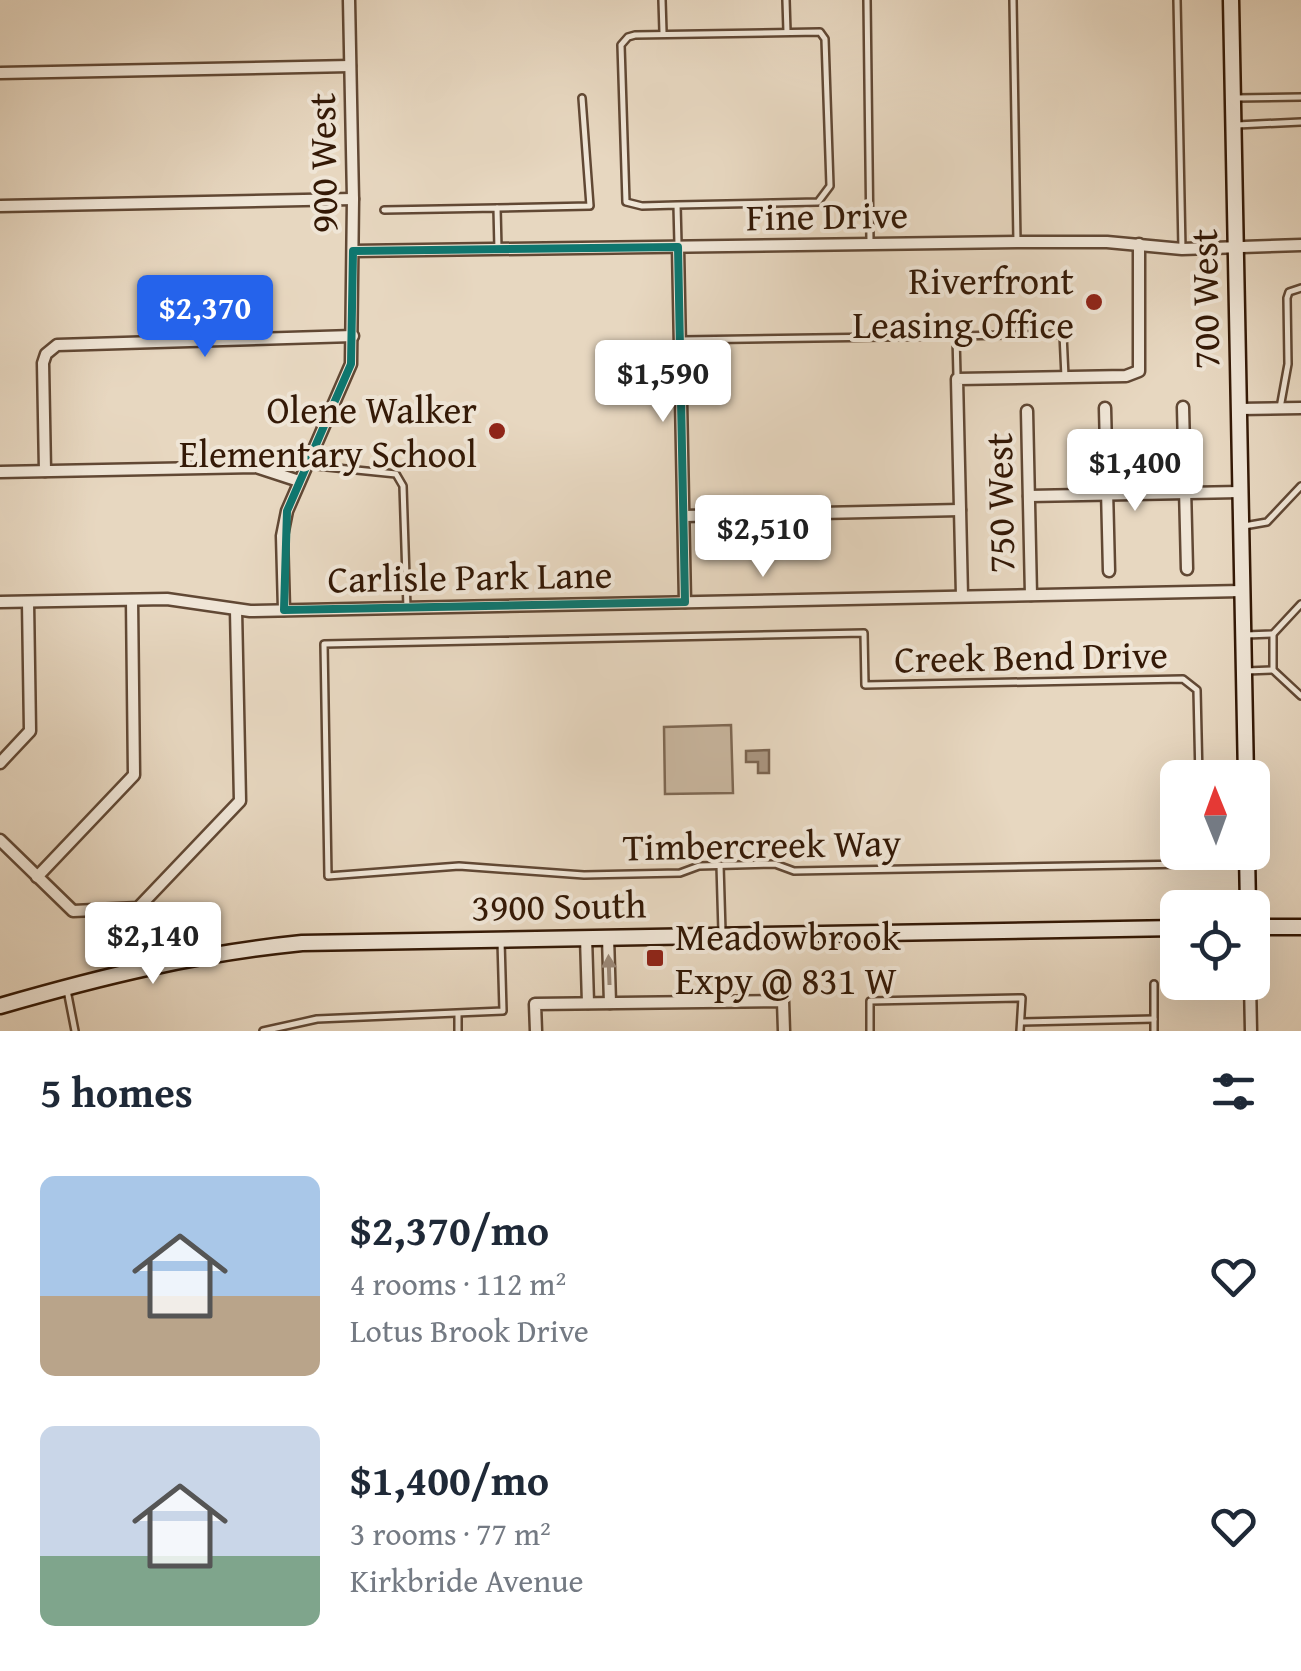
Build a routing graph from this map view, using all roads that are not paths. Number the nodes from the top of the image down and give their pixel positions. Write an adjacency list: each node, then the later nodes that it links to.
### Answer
1 (349, 0): 10 (street, 900 West)
2 (662, 0): 9 (lane)
3 (786, 0): 8 (lane)
4 (867, 0): 23 (lane)
5 (1013, 0): 22 (lane)
6 (1177, 0): 28 (lane)
7 (1231, 0): 14 (main road, 700 West)
8 (787, 32): 9 (lane); 18 (lane)
9 (663, 33): 18 (lane)
10 (350, 66): 11 (street); 17 (street, 900 West)
11 (0, 73)
12 (1301, 97): 14 (lane)
13 (582, 98): 20 (lane)
14 (1233, 98): 16 (main road, 700 West)
15 (1301, 122): 16 (lane)
16 (1234, 125): 27 (main road, 700 West)
17 (354, 200): 19 (street); 30 (street, 900 West)
18 (678, 205): 26 (lane)
19 (0, 206)
20 (497, 208): 21 (lane); 29 (lane)
21 (384, 210)
22 (1017, 242): 23 (street, Fine Drive); 24 (street, Fine Drive)
23 (870, 244): 26 (street, Fine Drive)
24 (1139, 244): 28 (street, Fine Drive); 35 (street)
25 (1301, 245): 27 (street, Fine Drive)
26 (678, 247): 29 (street, Fine Drive); 34 (street)
27 (1236, 247): 28 (street, Fine Drive); 41 (main road, 700 West)
28 (1182, 248)
29 (498, 249): 30 (street, Fine Drive)
30 (353, 252): 32 (street, 900 West)
31 (1301, 288): 39 (lane)
32 (354, 336): 43 (street, 900 West); 44 (street)
33 (956, 336): 34 (lane); 35 (lane); 36 (lane)
34 (681, 340): 53 (street)
35 (1065, 378): 36 (street)
36 (957, 379): 52 (street)
37 (1183, 407): 49 (street)
38 (1105, 408): 50 (street)
39 (1280, 408): 40 (street); 41 (street)
40 (1301, 408)
41 (1239, 409): 48 (main road, 700 West)
42 (1027, 411): 51 (street, 750 West)
43 (307, 465): 46 (street, 900 West); 65 (lane)
44 (45, 471): 45 (street); 46 (street)
45 (0, 472)
46 (299, 481): 67 (street, 900 West)
47 (1301, 486): 54 (lane)
48 (1240, 492): 49 (street); 54 (main road, 700 West)
49 (1185, 493): 50 (street); 55 (street)
50 (1107, 494): 51 (street); 56 (street)
51 (1029, 496): 58 (street, 750 West)
52 (960, 510): 53 (street); 59 (street)
53 (684, 516): 63 (street)
54 (1241, 526): 57 (main road, 700 West)
55 (1187, 570)
56 (1109, 571)
57 (1242, 592): 58 (street, Carlisle Park Lane); 69 (main road, 700 West)
58 (1031, 595): 59 (street, Carlisle Park Lane)
59 (962, 596): 63 (street, Carlisle Park Lane)
60 (132, 600): 62 (street, Carlisle Park Lane); 66 (street, Carlisle Park Lane); 79 (street)
61 (0, 602): 62 (street, Carlisle Park Lane)
62 (28, 602): 75 (street)
63 (686, 602): 65 (street, Carlisle Park Lane)
64 (1301, 604): 68 (lane)
65 (406, 608): 67 (street, Carlisle Park Lane)
66 (236, 610): 67 (street, Carlisle Park Lane); 79 (street)
67 (284, 610)
68 (1273, 634): 69 (lane); 70 (lane)
69 (1243, 635): 71 (main road, 700 West)
70 (1273, 670): 71 (lane); 72 (lane)
71 (1244, 672): 74 (main road, 700 West)
72 (1301, 696)
73 (1199, 760): 80 (lane, Creek Bend Drive)
74 (1246, 760)
75 (0, 763)
76 (0, 840): 79 (street)
77 (1160, 865): 78 (lane, Timbercreek Way)
78 (720, 866): 80 (lane, Timbercreek Way); 84 (lane)
79 (37, 876)
80 (328, 876)
81 (1270, 927): 82 (main road)
82 (1301, 927)
83 (1160, 928): 84 (main road, 3900 South)
84 (722, 935): 86 (main road, 3900 South)
85 (586, 937): 86 (main road, 3900 South); 87 (main road, 3900 South); 92 (street)
86 (608, 937): 91 (street, one-way to 86)
87 (502, 939): 89 (main road, 3900 South); 94 (lane)
88 (1154, 984): 95 (lane)
89 (66, 987): 93 (main road, 3900 South); 97 (lane)
90 (1250, 1000): 105 (street)
91 (610, 1002): 92 (street); 101 (street)
92 (588, 1003): 100 (street)
93 (0, 1006)
94 (458, 1014): 98 (lane); 99 (lane)
95 (1154, 1019): 96 (lane); 104 (lane)
96 (1022, 1022): 102 (lane); 103 (lane)
97 (75, 1031)
98 (262, 1031)
99 (458, 1031)
100 (536, 1031)
101 (784, 1031)
102 (870, 1031)
103 (1020, 1031)
104 (1154, 1031)
105 (1251, 1031)

